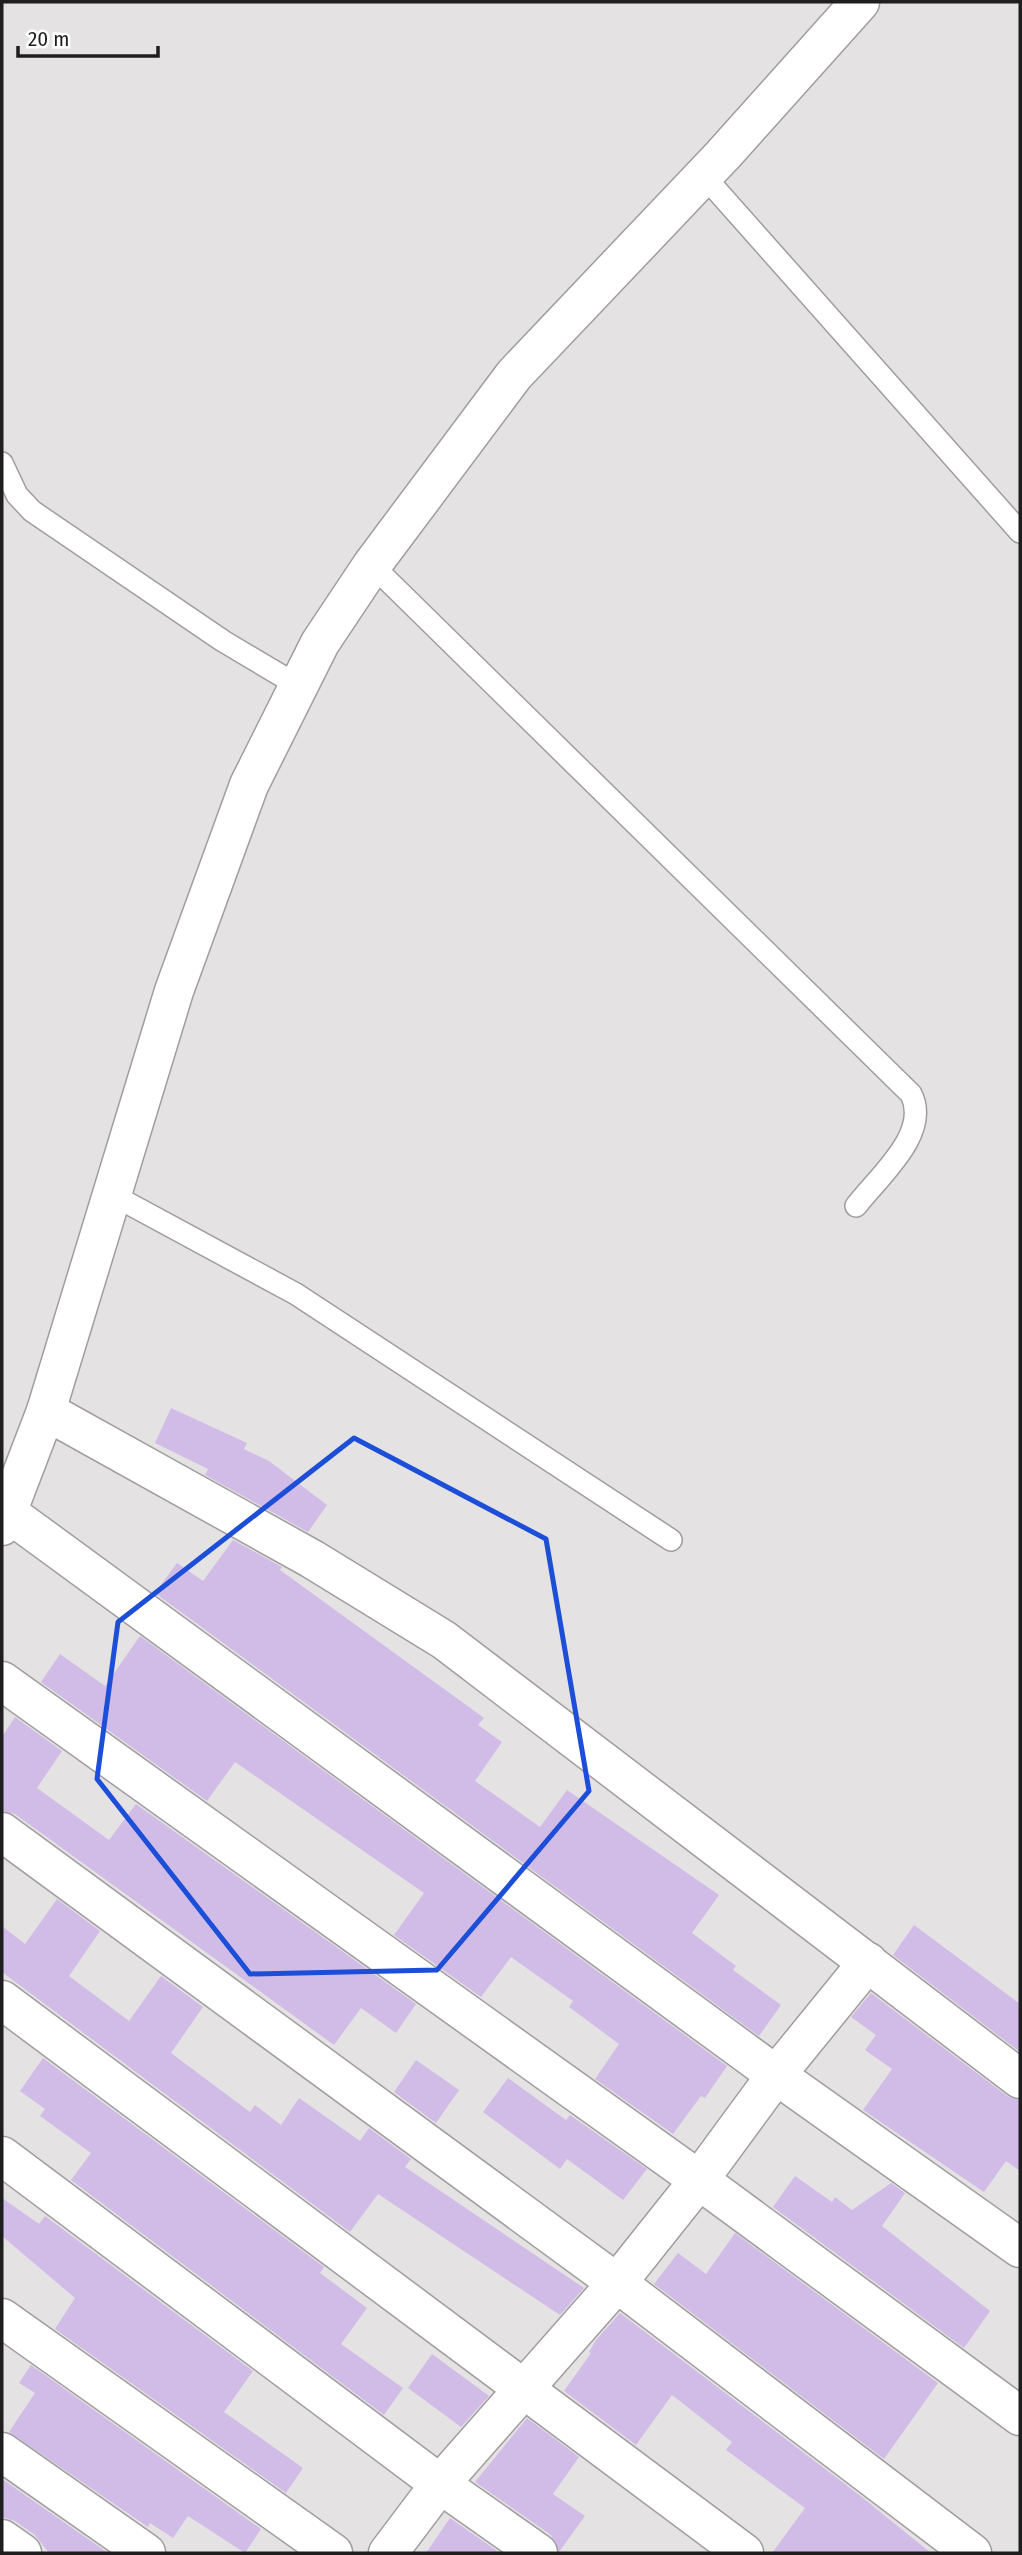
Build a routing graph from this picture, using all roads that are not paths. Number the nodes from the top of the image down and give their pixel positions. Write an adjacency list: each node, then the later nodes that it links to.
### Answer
1 (860, 2): 2 (street)
2 (704, 176): 4 (lane); 5 (street)
3 (2, 463): 6 (lane)
4 (1020, 532)
5 (372, 565): 6 (street); 8 (lane)
6 (297, 685): 7 (street)
7 (111, 1194): 9 (street); 11 (lane)
8 (856, 1206)
9 (46, 1411): 10 (street); 14 (street)
10 (5, 1519): 16 (street)
11 (671, 1540)
12 (2, 1681): 19 (street)
13 (2, 1832): 21 (street)
14 (868, 1962): 16 (street); 17 (street)
15 (2, 2000): 23 (street)
16 (776, 2075): 19 (street); 20 (street)
17 (1020, 2079)
18 (2, 2156): 26 (street)
19 (699, 2180): 21 (street); 24 (street)
20 (1020, 2248)
21 (617, 2283): 23 (street); 34 (street)
22 (2, 2318): 30 (street)
23 (523, 2390): 26 (street); 33 (street)
24 (1020, 2416)
25 (2, 2452): 29 (street)
26 (440, 2484): 31 (street); 32 (street)
27 (2, 2539): 28 (street)
28 (22, 2553)
29 (146, 2553)
30 (333, 2553)
31 (388, 2553)
32 (538, 2553)
33 (744, 2553)
34 (972, 2553)

